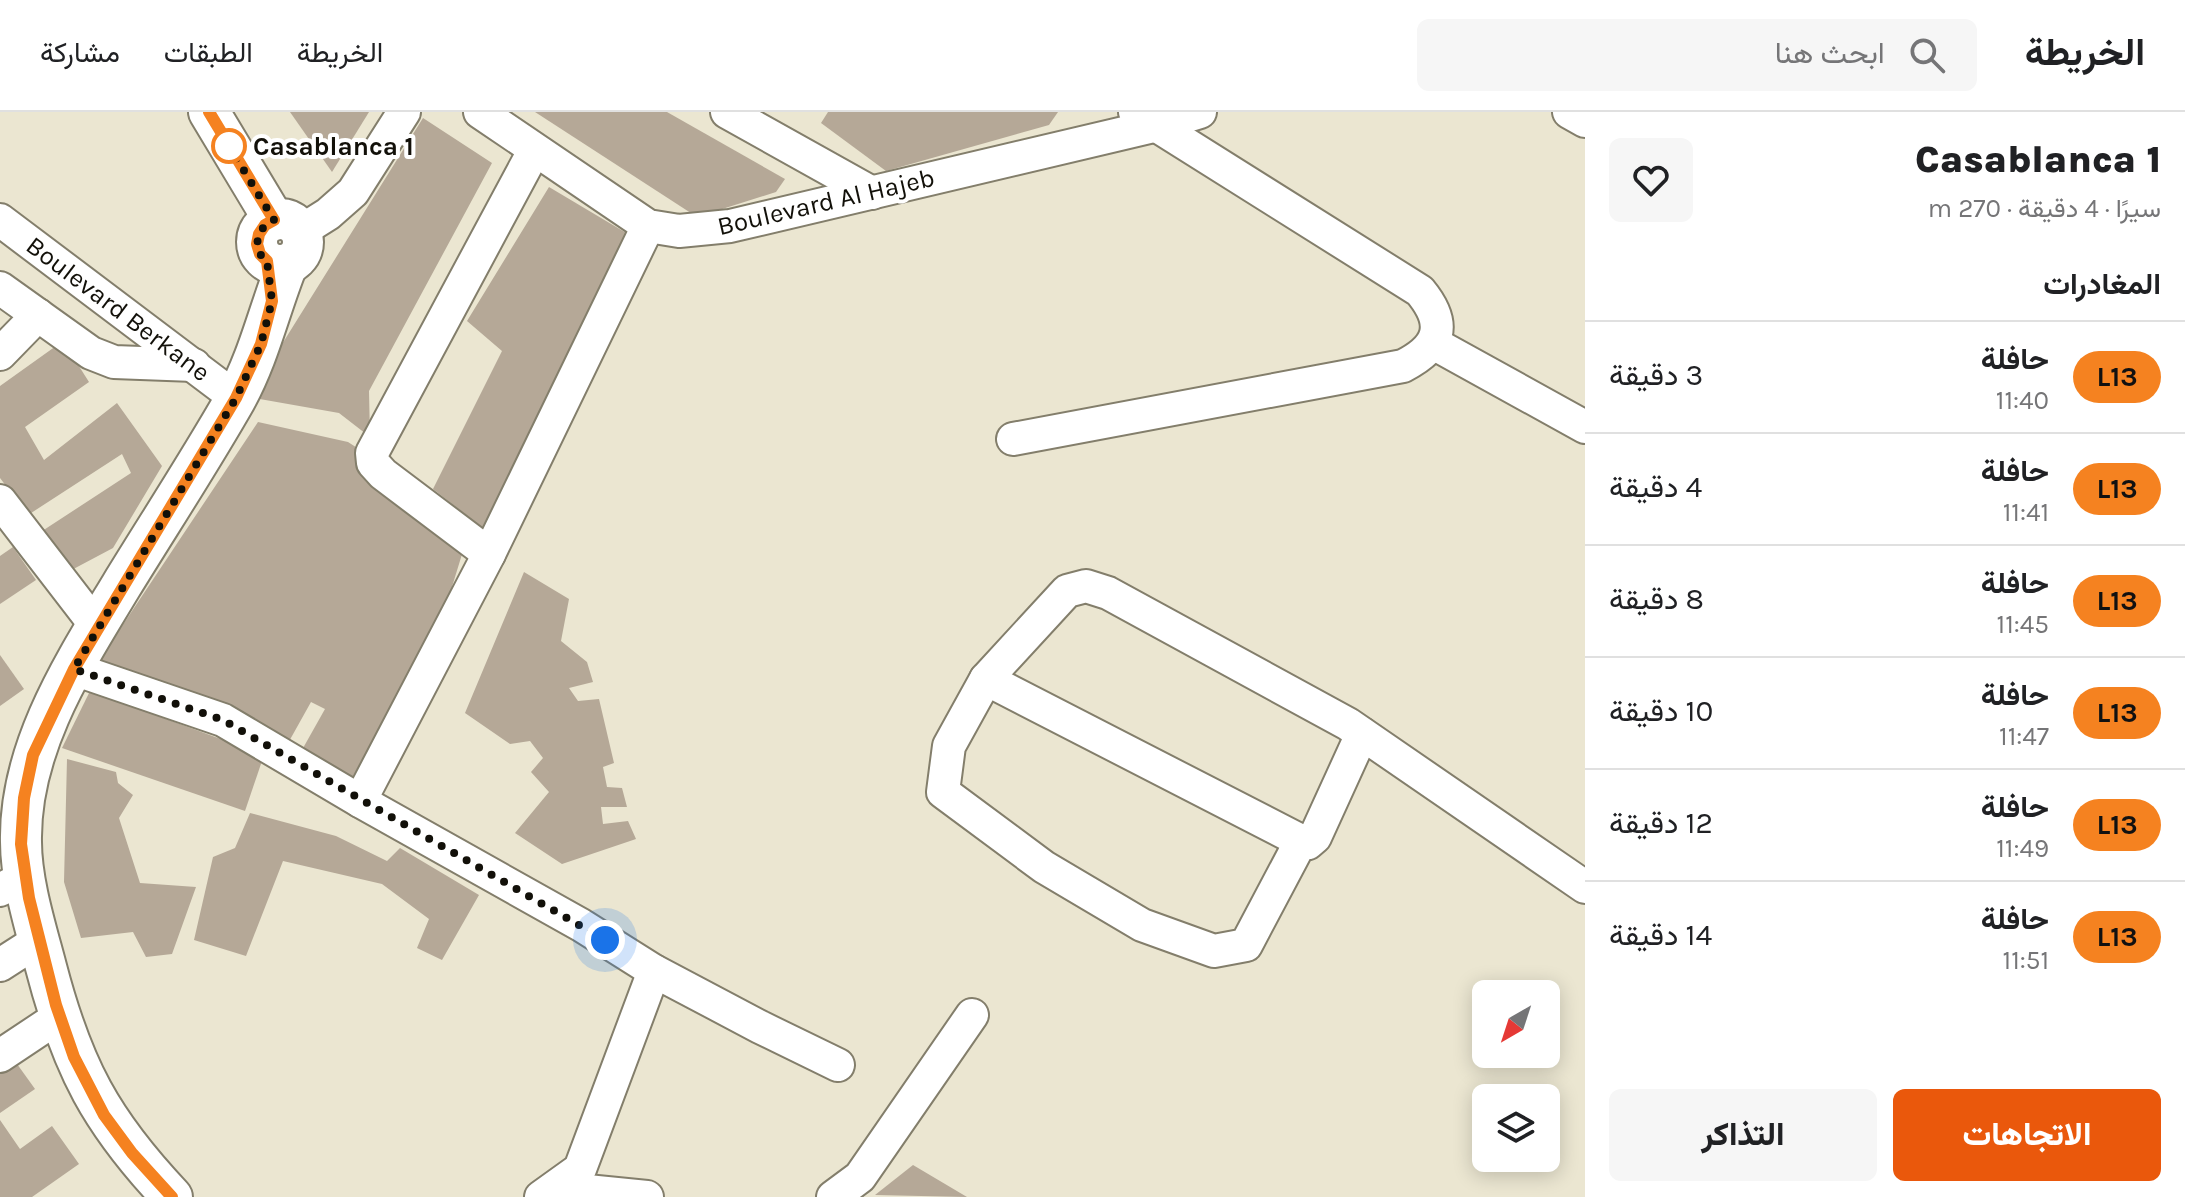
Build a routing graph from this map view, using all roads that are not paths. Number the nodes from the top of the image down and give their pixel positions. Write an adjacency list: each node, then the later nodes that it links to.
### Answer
1 (209, 112): 13 (street)
2 (404, 112): 13 (street)
3 (480, 112): 9 (street, Boulevard Al Hajeb)
4 (727, 112): 10 (street)
5 (1200, 112): 7 (street, Boulevard Al Hajeb)
6 (1569, 112): 8 (street)
7 (1153, 116): 10 (street, Boulevard Al Hajeb); 16 (street)
8 (1585, 121)
9 (534, 151): 12 (street, Boulevard Al Hajeb); 23 (street)
10 (872, 193): 12 (street, Boulevard Al Hajeb)
11 (0, 220): 18 (street, Boulevard Berkane)
12 (648, 226): 23 (street)
13 (282, 244): 19 (street)
14 (0, 288): 15 (street)
15 (38, 315): 17 (street); 18 (street)
16 (1433, 343): 20 (street); 21 (street)
17 (0, 354)
18 (194, 365): 19 (street, Boulevard Berkane)
19 (236, 398): 24 (street)
20 (1585, 427)
21 (1013, 439)
22 (0, 501): 24 (street)
23 (489, 554): 28 (street)
24 (97, 627): 25 (street)
25 (74, 669): 28 (street); 30 (street)
26 (986, 679): 27 (street); 29 (street); 29 (street)
27 (1362, 734): 29 (street); 31 (street)
28 (360, 801): 34 (street)
29 (1301, 841)
30 (12, 860): 32 (street)
31 (1585, 887)
32 (39, 940): 33 (street); 36 (street)
33 (0, 965)
34 (654, 971): 38 (street); 39 (street)
35 (972, 1015): 42 (street)
36 (60, 1016): 37 (street); 40 (street)
37 (0, 1056)
38 (838, 1065)
39 (549, 1192): 41 (street)
40 (172, 1197)
41 (647, 1197)
42 (833, 1197)

